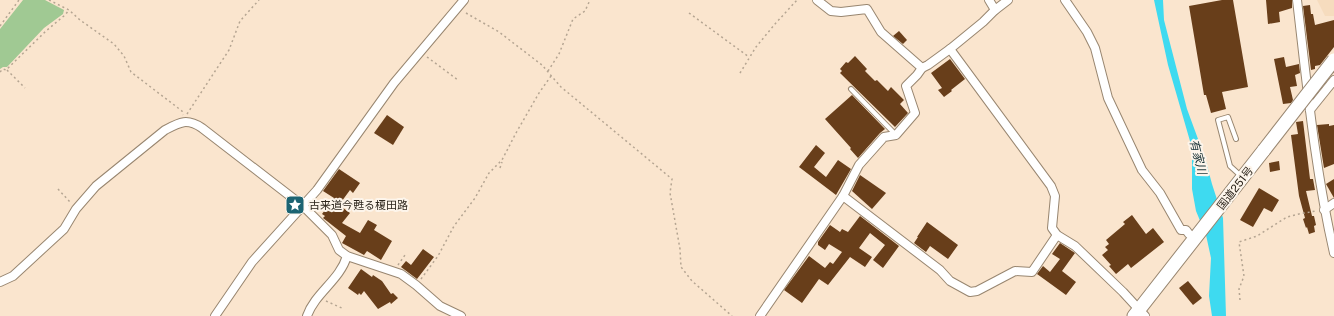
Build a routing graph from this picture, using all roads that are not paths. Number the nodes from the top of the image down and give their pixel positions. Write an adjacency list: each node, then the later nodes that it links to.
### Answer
1 (464, 0): 19 (street)
2 (817, 0): 10 (street)
3 (989, 0): 7 (street)
4 (1008, 0): 7 (street)
5 (1065, 0): 22 (street)
6 (1297, 0): 13 (street)
7 (995, 10): 8 (street)
8 (950, 49): 10 (street); 21 (street)
9 (1334, 60): 16 (highway, 国道251号, bridge)
10 (922, 68): 14 (street)
11 (1334, 80): 13 (street)
12 (851, 88): 14 (lane)
13 (1310, 110): 20 (street)
14 (896, 135): 17 (street)
15 (1236, 140): 16 (lane)
16 (1243, 178): 22 (highway, 国道251号)
17 (842, 196): 21 (street); 30 (street)
18 (1334, 203): 20 (street)
19 (303, 206): 24 (street); 25 (street); 27 (street)
20 (1324, 210): 23 (street)
21 (1057, 235): 26 (street)
22 (1190, 239): 26 (highway, 国道251号)
23 (1334, 253)
24 (347, 256): 28 (street); 29 (street)
25 (0, 282)
26 (1140, 314)
27 (214, 316)
28 (307, 316)
29 (461, 316)
30 (760, 316)

